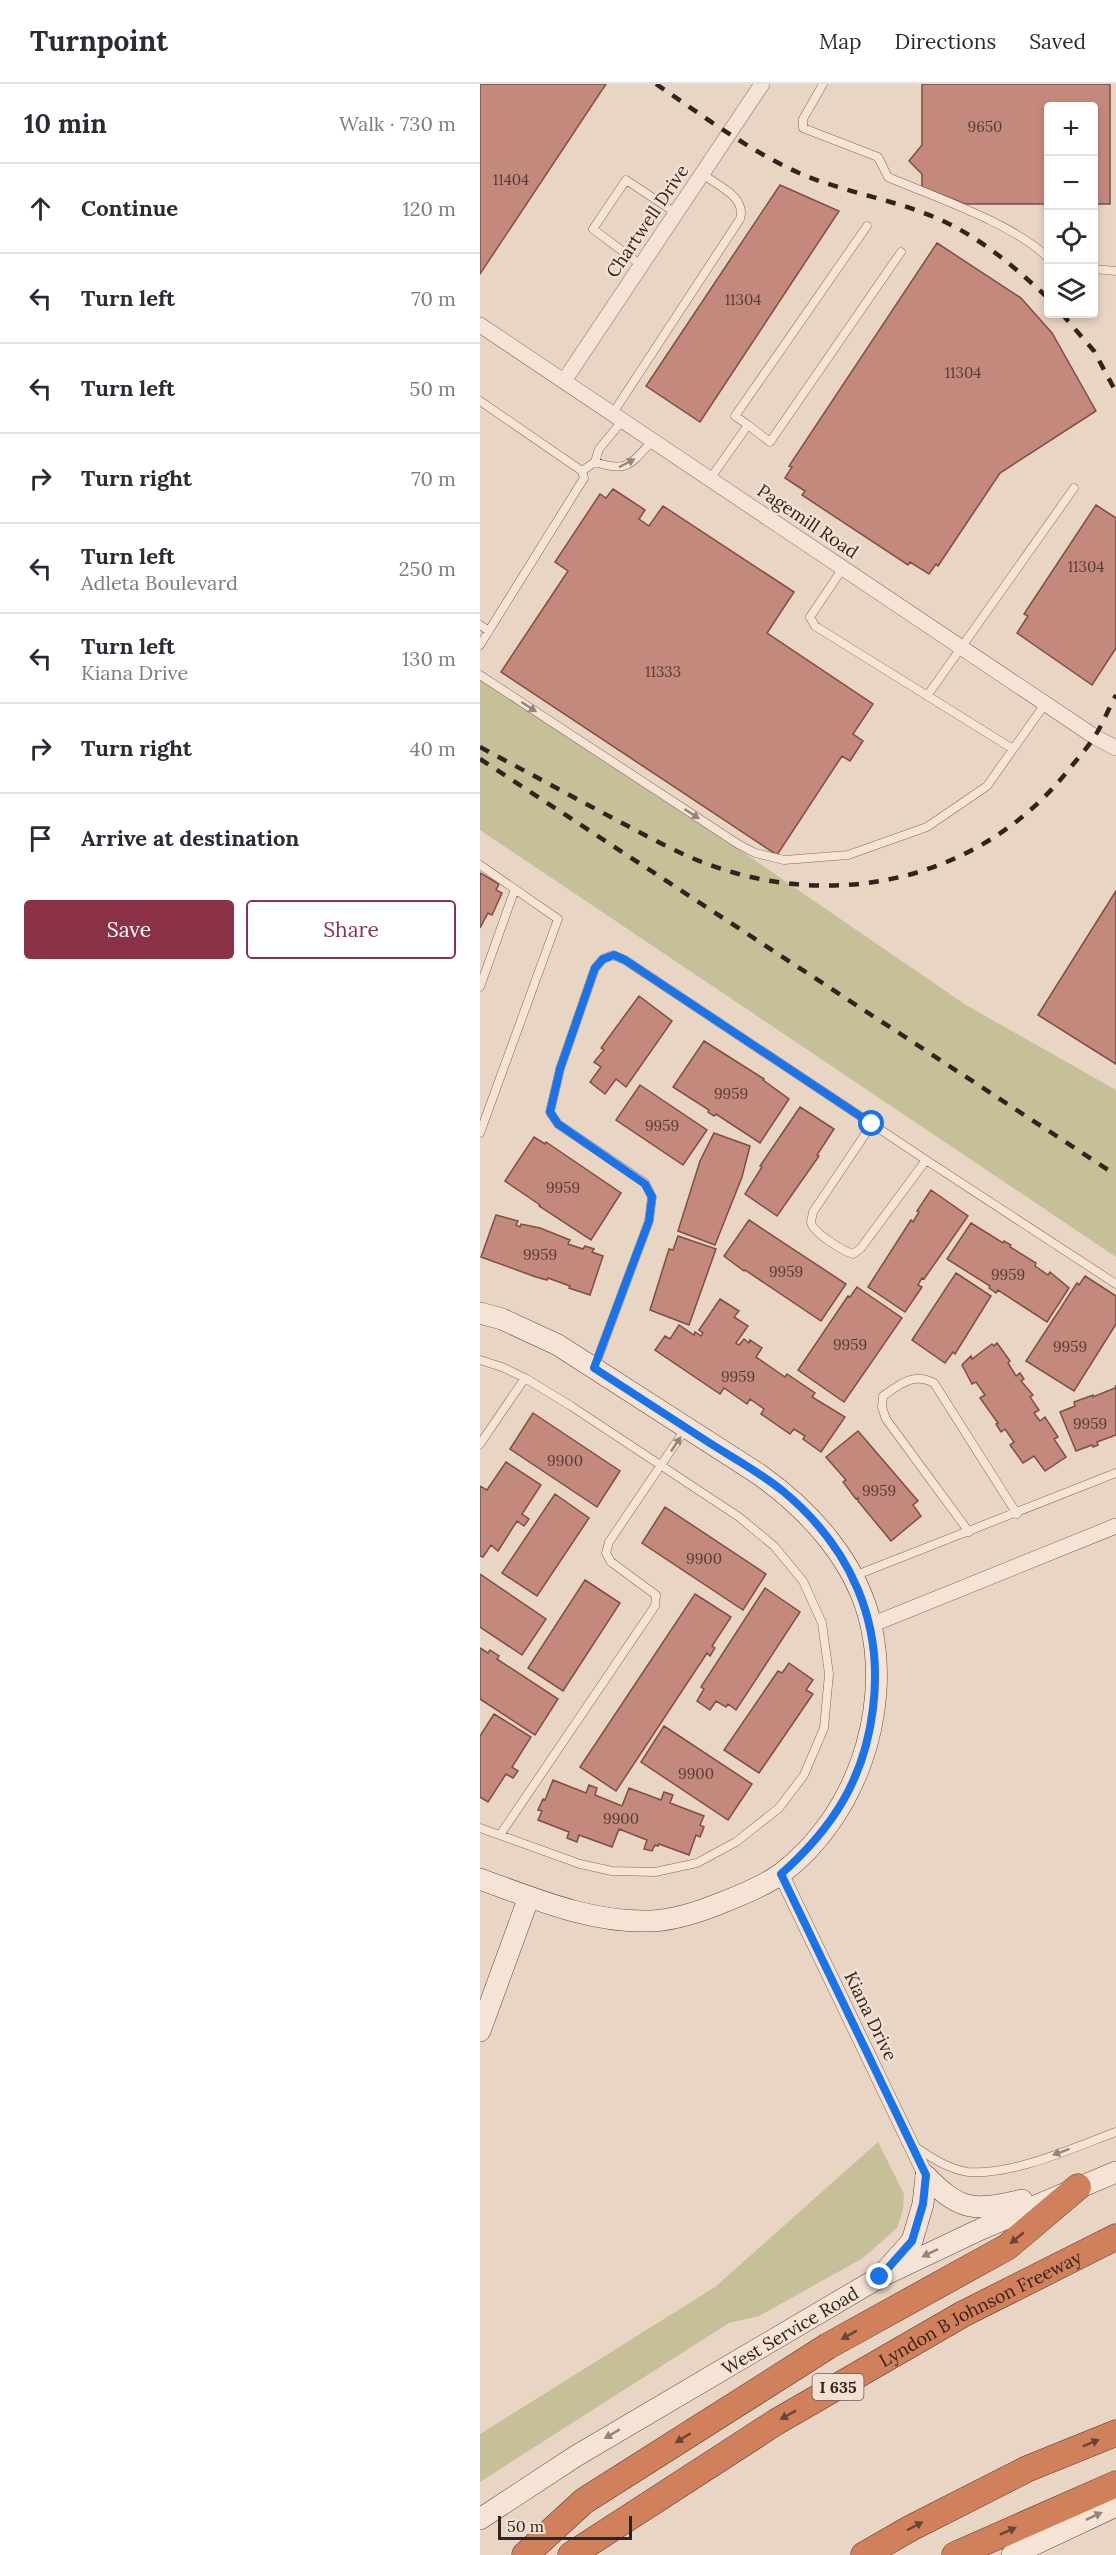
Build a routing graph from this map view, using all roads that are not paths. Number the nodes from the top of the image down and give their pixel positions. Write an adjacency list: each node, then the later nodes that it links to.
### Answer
1 (823, 84): 7 (lane)
2 (757, 86): 3 (street, Chartwell Drive)
3 (702, 174): 4 (street, Chartwell Drive); 14 (lane)
4 (676, 213): 8 (street, Chartwell Drive); 8 (lane)
5 (867, 226): 15 (lane)
6 (902, 252): 15 (lane)
7 (1044, 253)
8 (641, 265): 12 (street, Chartwell Drive)
9 (1098, 269): 10 (lane)
10 (1116, 271)
11 (481, 327): 12 (street, Pagemill Road)
12 (564, 381): 14 (street, Pagemill Road)
13 (480, 401): 18 (lane)
14 (618, 417): 16 (street, Pagemill Road); 17 (lane)
15 (748, 425): 19 (lane)
16 (653, 440): 17 (lane, one-way to 16); 19 (street, Pagemill Road)
17 (595, 462): 18 (lane)
18 (582, 471): 23 (lane)
19 (710, 479): 21 (street, Pagemill Road)
20 (1074, 488): 25 (lane)
21 (843, 568): 25 (street, Pagemill Road); 27 (lane)
22 (480, 625): 23 (lane)
23 (489, 631): 24 (lane)
24 (480, 645)
25 (960, 647): 27 (lane); 28 (street, Pagemill Road)
26 (480, 675): 30 (lane, one-way to 30)
27 (927, 696): 30 (lane)
28 (1045, 704): 29 (street, Pagemill Road); 30 (lane)
29 (1116, 748)
30 (1013, 749)
31 (480, 865): 32 (lane)
32 (515, 889): 33 (lane); 35 (lane)
33 (480, 987)
34 (872, 1124): 36 (lane); 36 (lane); 40 (lane)
35 (480, 1133)
36 (926, 1160): 37 (lane)
37 (1116, 1284)
38 (480, 1313): 40 (street)
39 (480, 1360): 41 (lane)
40 (594, 1368): 42 (street)
41 (525, 1378): 43 (lane); 44 (lane)
42 (687, 1428): 44 (lane, one-way to 42); 49 (street)
43 (480, 1443)
44 (663, 1463): 52 (lane); 52 (lane)
45 (1116, 1473): 46 (lane)
46 (1017, 1514): 48 (lane); 48 (lane)
47 (1116, 1526): 50 (street)
48 (969, 1532): 49 (lane)
49 (852, 1576): 50 (street)
50 (871, 1625): 53 (street)
51 (480, 1828): 52 (lane)
52 (500, 1835)
53 (781, 1874): 55 (street); 58 (street, Kiana Drive)
54 (480, 1880): 55 (street)
55 (529, 1897): 56 (street)
56 (480, 2031)
57 (1116, 2132): 58 (lane, one-way to 58)
58 (911, 2144): 60 (street, Kiana Drive)
59 (1116, 2172): 61 (street, West Service Road)
60 (926, 2175): 61 (street); 63 (street)
61 (1078, 2187): 63 (street, West Service Road, one-way to 63); 68 (highway, one-way to 68)
62 (1116, 2237): 69 (highway, Lyndon B Johnson Freeway / I 635, one-way to 69)
63 (880, 2277): 67 (street, West Service Road, one-way to 67)
64 (1116, 2433): 70 (highway, one-way to 64)
65 (1116, 2484): 71 (highway, one-way to 65)
66 (1116, 2506): 72 (street, one-way to 66)
67 (480, 2519)
68 (525, 2555)
69 (571, 2555)
70 (864, 2555)
71 (955, 2555)
72 (1012, 2555)

